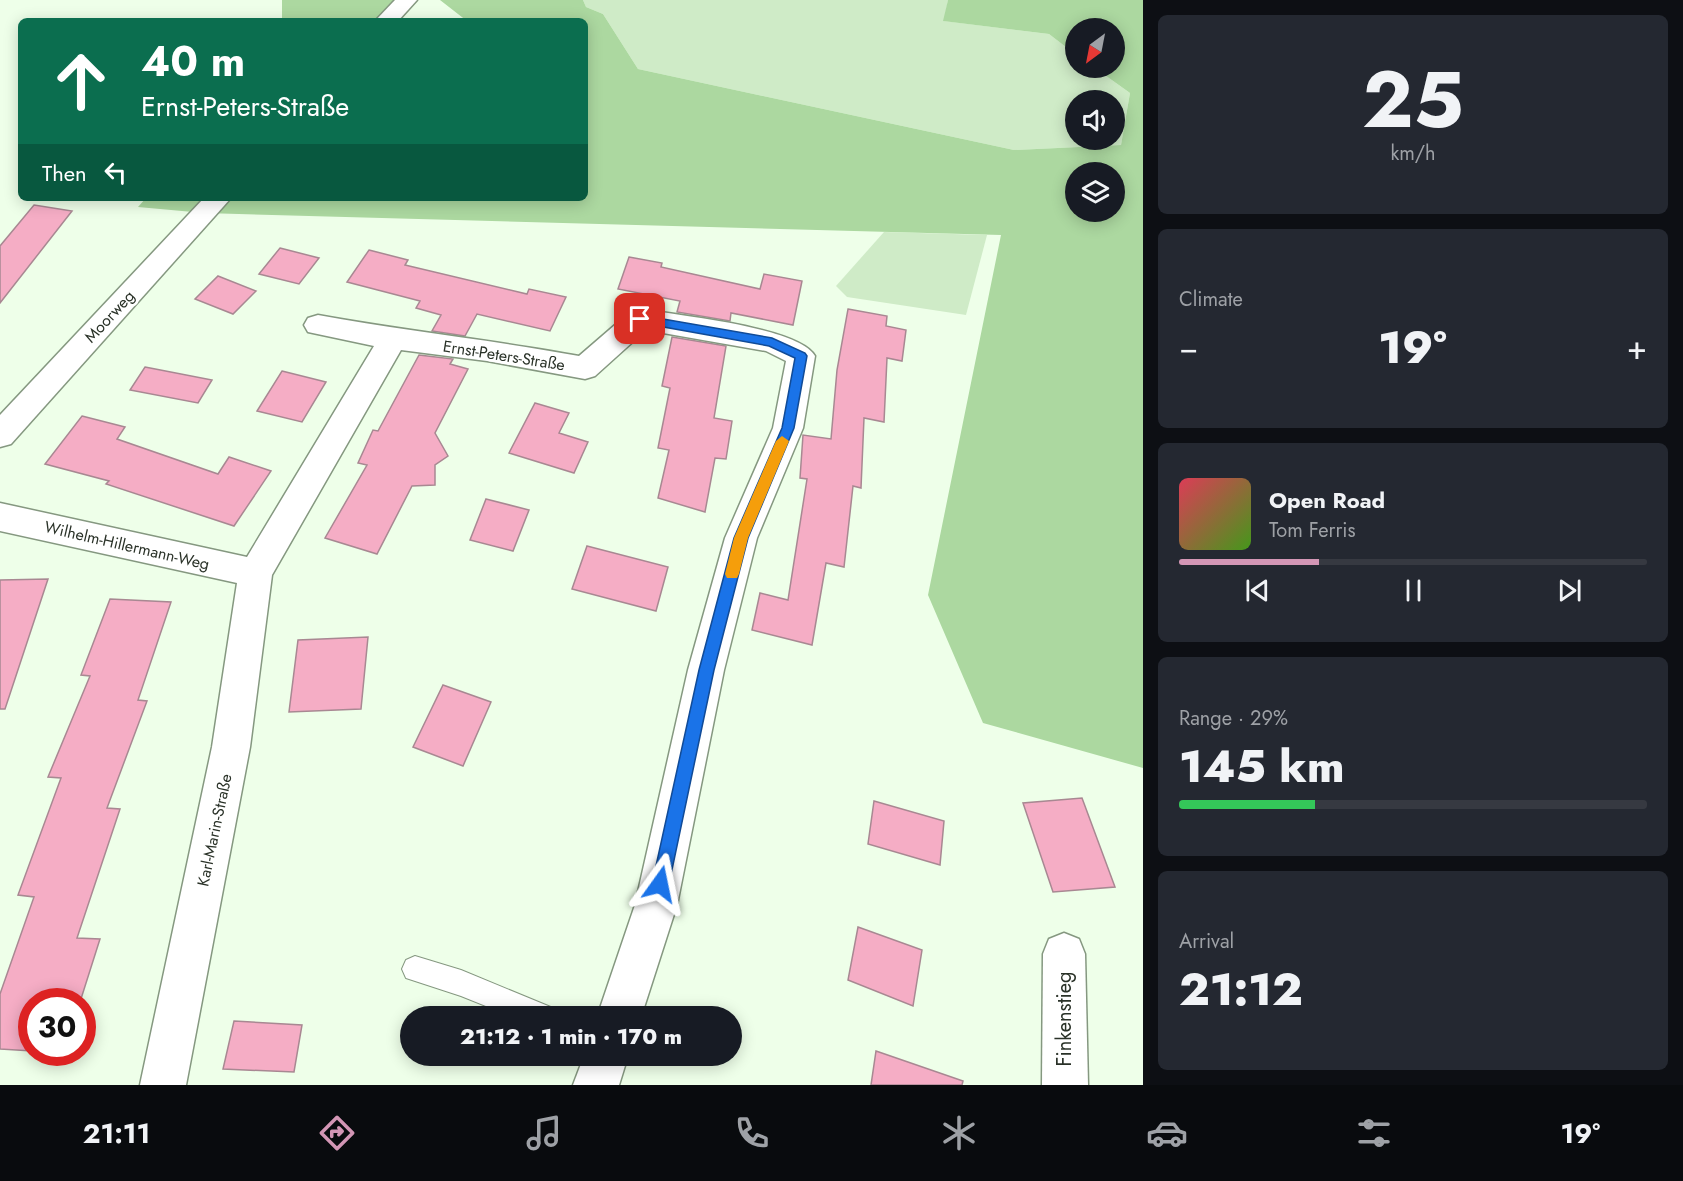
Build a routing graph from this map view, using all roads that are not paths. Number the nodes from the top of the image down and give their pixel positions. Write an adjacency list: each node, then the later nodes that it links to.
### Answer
1 (407, 0): 2 (street)
2 (389, 18)
3 (215, 201): 6 (street, Moorweg)
4 (318, 325): 5 (street, Ernst-Peters-Straße)
5 (393, 339): 8 (street); 12 (street, Ernst-Peters-Straße)
6 (0, 435)
7 (0, 517): 8 (street, Wilhelm-Hillermann-Weg)
8 (255, 573): 14 (street, Karl-Marin-Straße)
9 (1064, 954): 16 (street, Finkenstieg)
10 (415, 969): 11 (lane)
11 (517, 1006)
12 (623, 1006)
13 (603, 1066): 15 (street)
14 (163, 1085)
15 (596, 1085)
16 (1065, 1085)

